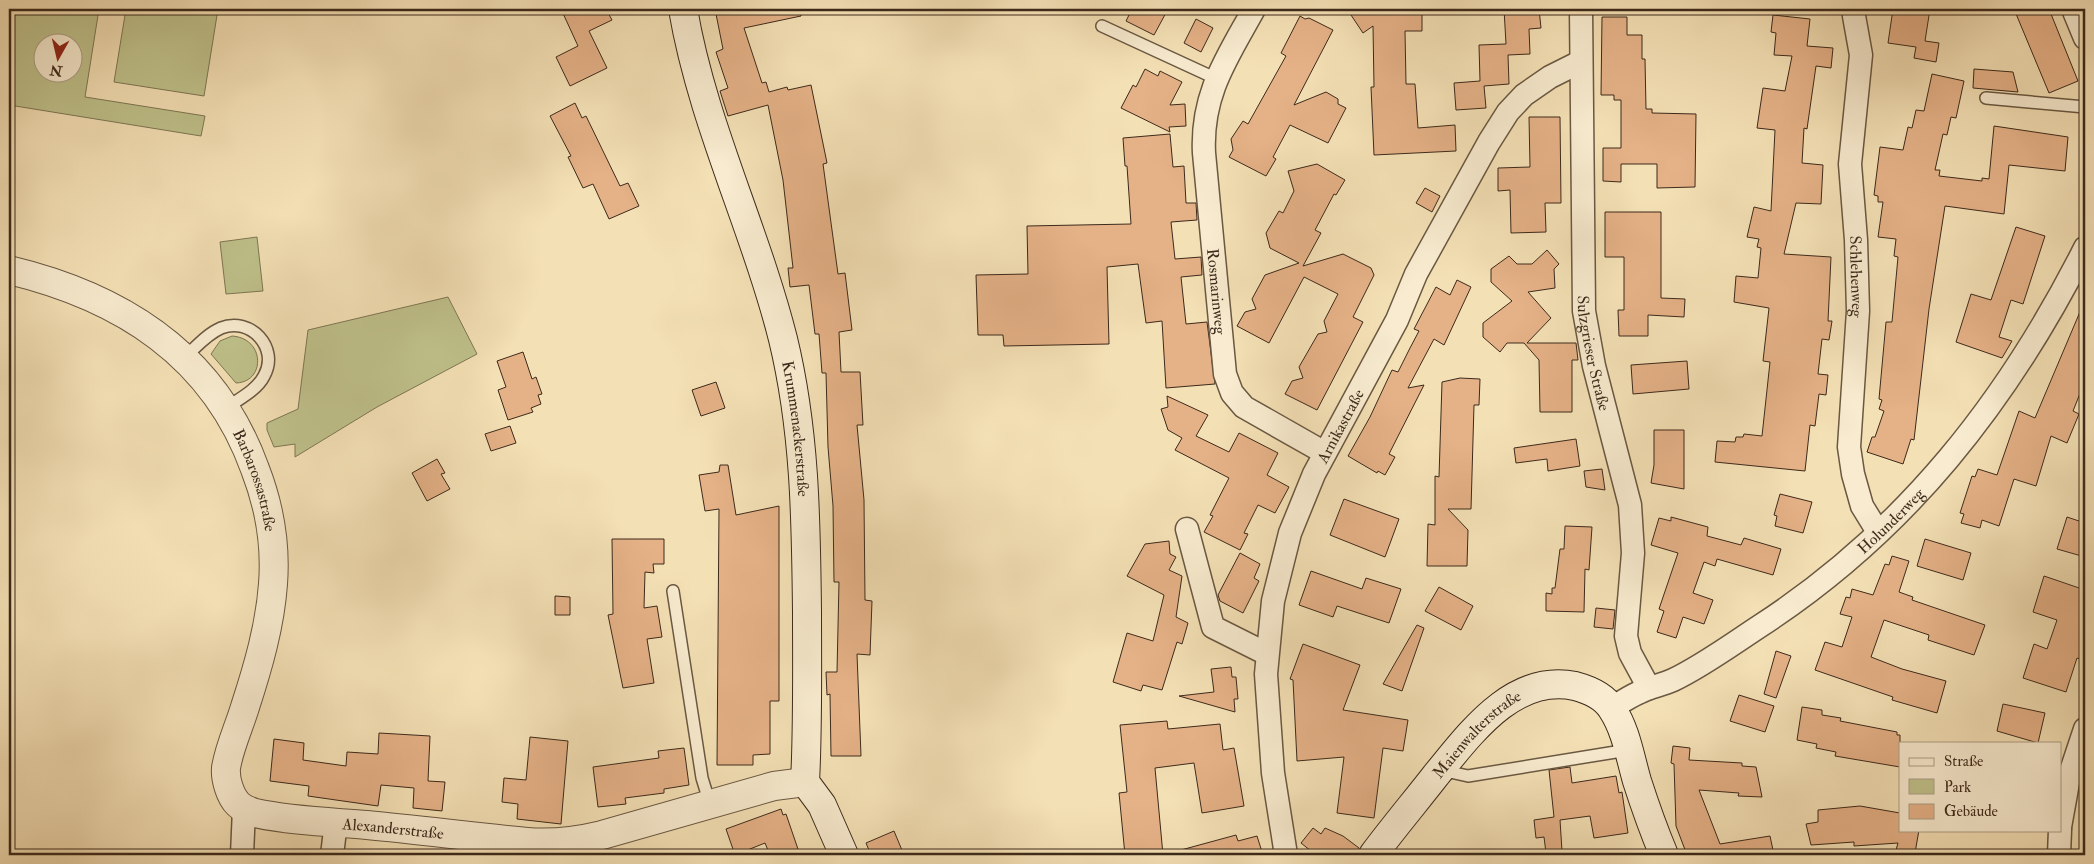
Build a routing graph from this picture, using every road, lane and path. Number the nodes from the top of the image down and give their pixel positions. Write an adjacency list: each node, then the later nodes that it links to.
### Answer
1 (683, 9): 26 (main road, Krummenackerstraße)
2 (1254, 9): 9 (street, Rosmarinweg)
3 (1581, 9): 8 (street, Sulzgrieser Straße)
4 (2073, 9): 7 (street)
5 (1854, 16): 18 (street, Schlehenweg)
6 (1102, 26): 9 (lane)
7 (2085, 38)
8 (1580, 62): 16 (street, Arnikastraße); 21 (street, Sulzgrieser Straße)
9 (1217, 79): 16 (street, Rosmarinweg)
10 (1986, 98): 11 (lane)
11 (2085, 107)
12 (2085, 248): 18 (street, Holunderweg)
13 (9, 270): 14 (main road, Barbarossastraße)
14 (185, 357): 15 (main road, Barbarossastraße); 15 (lane)
15 (226, 408): 28 (main road, Barbarossastraße)
16 (1325, 453): 20 (street, Arnikastraße)
17 (1187, 529): 20 (street)
18 (1878, 532): 21 (street, Holunderweg)
19 (673, 592): 27 (lane)
20 (1267, 654): 36 (street, Arnikastraße)
21 (1649, 688): 22 (street, Holunderweg)
22 (1612, 708): 24 (main road); 25 (main road, Maienwalterstraße)
23 (2085, 729): 29 (street)
24 (1628, 750): 25 (lane); 38 (main road)
25 (1441, 770): 37 (main road, Maienwalterstraße)
26 (805, 782): 27 (main road, Alexanderstraße); 35 (main road)
27 (710, 804): 32 (main road, Alexanderstraße)
28 (244, 809): 30 (main road, Alexanderstraße); 33 (street)
29 (2062, 819)
30 (336, 822): 32 (main road, Alexanderstraße); 34 (street)
31 (2060, 832): 39 (street)
32 (599, 845)
33 (242, 855)
34 (332, 855)
35 (844, 855)
36 (1286, 855)
37 (1372, 855)
38 (1664, 855)
39 (2059, 855)

